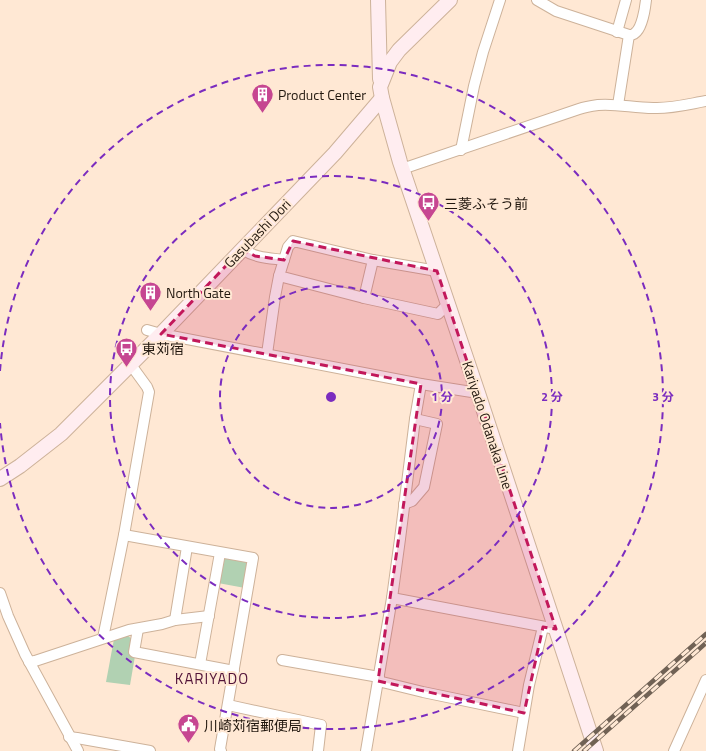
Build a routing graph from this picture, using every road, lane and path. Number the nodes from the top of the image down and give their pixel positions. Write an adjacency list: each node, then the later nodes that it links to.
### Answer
1 (378, 0): 9 (street, Kariyado Odanaka Line)
2 (450, 0): 9 (street, Gasubashi Dori)
3 (500, 0): 12 (street)
4 (537, 0): 7 (street)
5 (626, 0): 7 (street)
6 (646, 0): 8 (street)
7 (617, 32): 8 (street)
8 (629, 35): 11 (street)
9 (381, 93): 13 (street, Kariyado Odanaka Line); 14 (street, Gasubashi Dori)
10 (706, 101): 11 (street)
11 (618, 105): 12 (street)
12 (461, 150): 13 (street)
13 (402, 169): 17 (street, Kariyado Odanaka Line)
14 (242, 249): 15 (street); 22 (street, Gasubashi Dori)
15 (284, 260): 16 (street); 18 (street)
16 (373, 260): 17 (street); 19 (street)
17 (437, 271): 20 (street, Kariyado Odanaka Line)
18 (279, 276): 19 (street); 23 (street)
19 (364, 298): 20 (street)
20 (448, 304): 26 (street, Kariyado Odanaka Line)
21 (148, 330): 22 (street)
22 (162, 334): 23 (street); 24 (street, Gasubashi Dori)
23 (267, 354): 25 (street)
24 (131, 365): 28 (street, Gasubashi Dori); 30 (street)
25 (422, 384): 26 (street); 27 (street)
26 (478, 393): 38 (street, Kariyado Odanaka Line)
27 (415, 418): 29 (street); 29 (street)
28 (0, 479)
29 (404, 504): 34 (street)
30 (124, 535): 31 (street); 39 (street)
31 (187, 547): 32 (street); 36 (street)
32 (220, 553): 35 (street); 43 (street)
33 (1, 596): 41 (street)
34 (392, 598): 38 (street); 44 (street)
35 (209, 616): 36 (street); 42 (street)
36 (175, 620): 37 (street)
37 (138, 628): 39 (street); 42 (street)
38 (549, 628): 47 (street); 55 (street, Kariyado Odanaka Line)
39 (104, 638): 41 (street)
40 (282, 660): 44 (street)
41 (29, 662): 48 (street)
42 (200, 664): 43 (street)
43 (234, 671): 46 (street)
44 (378, 679): 47 (street); 53 (street)
45 (706, 680): 56 (street)
46 (228, 705): 51 (street); 52 (street)
47 (524, 713): 54 (street)
48 (69, 737): 49 (street); 50 (street)
49 (78, 751)
50 (150, 751)
51 (221, 751)
52 (318, 751)
53 (366, 751)
54 (518, 751)
55 (596, 751)
56 (674, 751)

